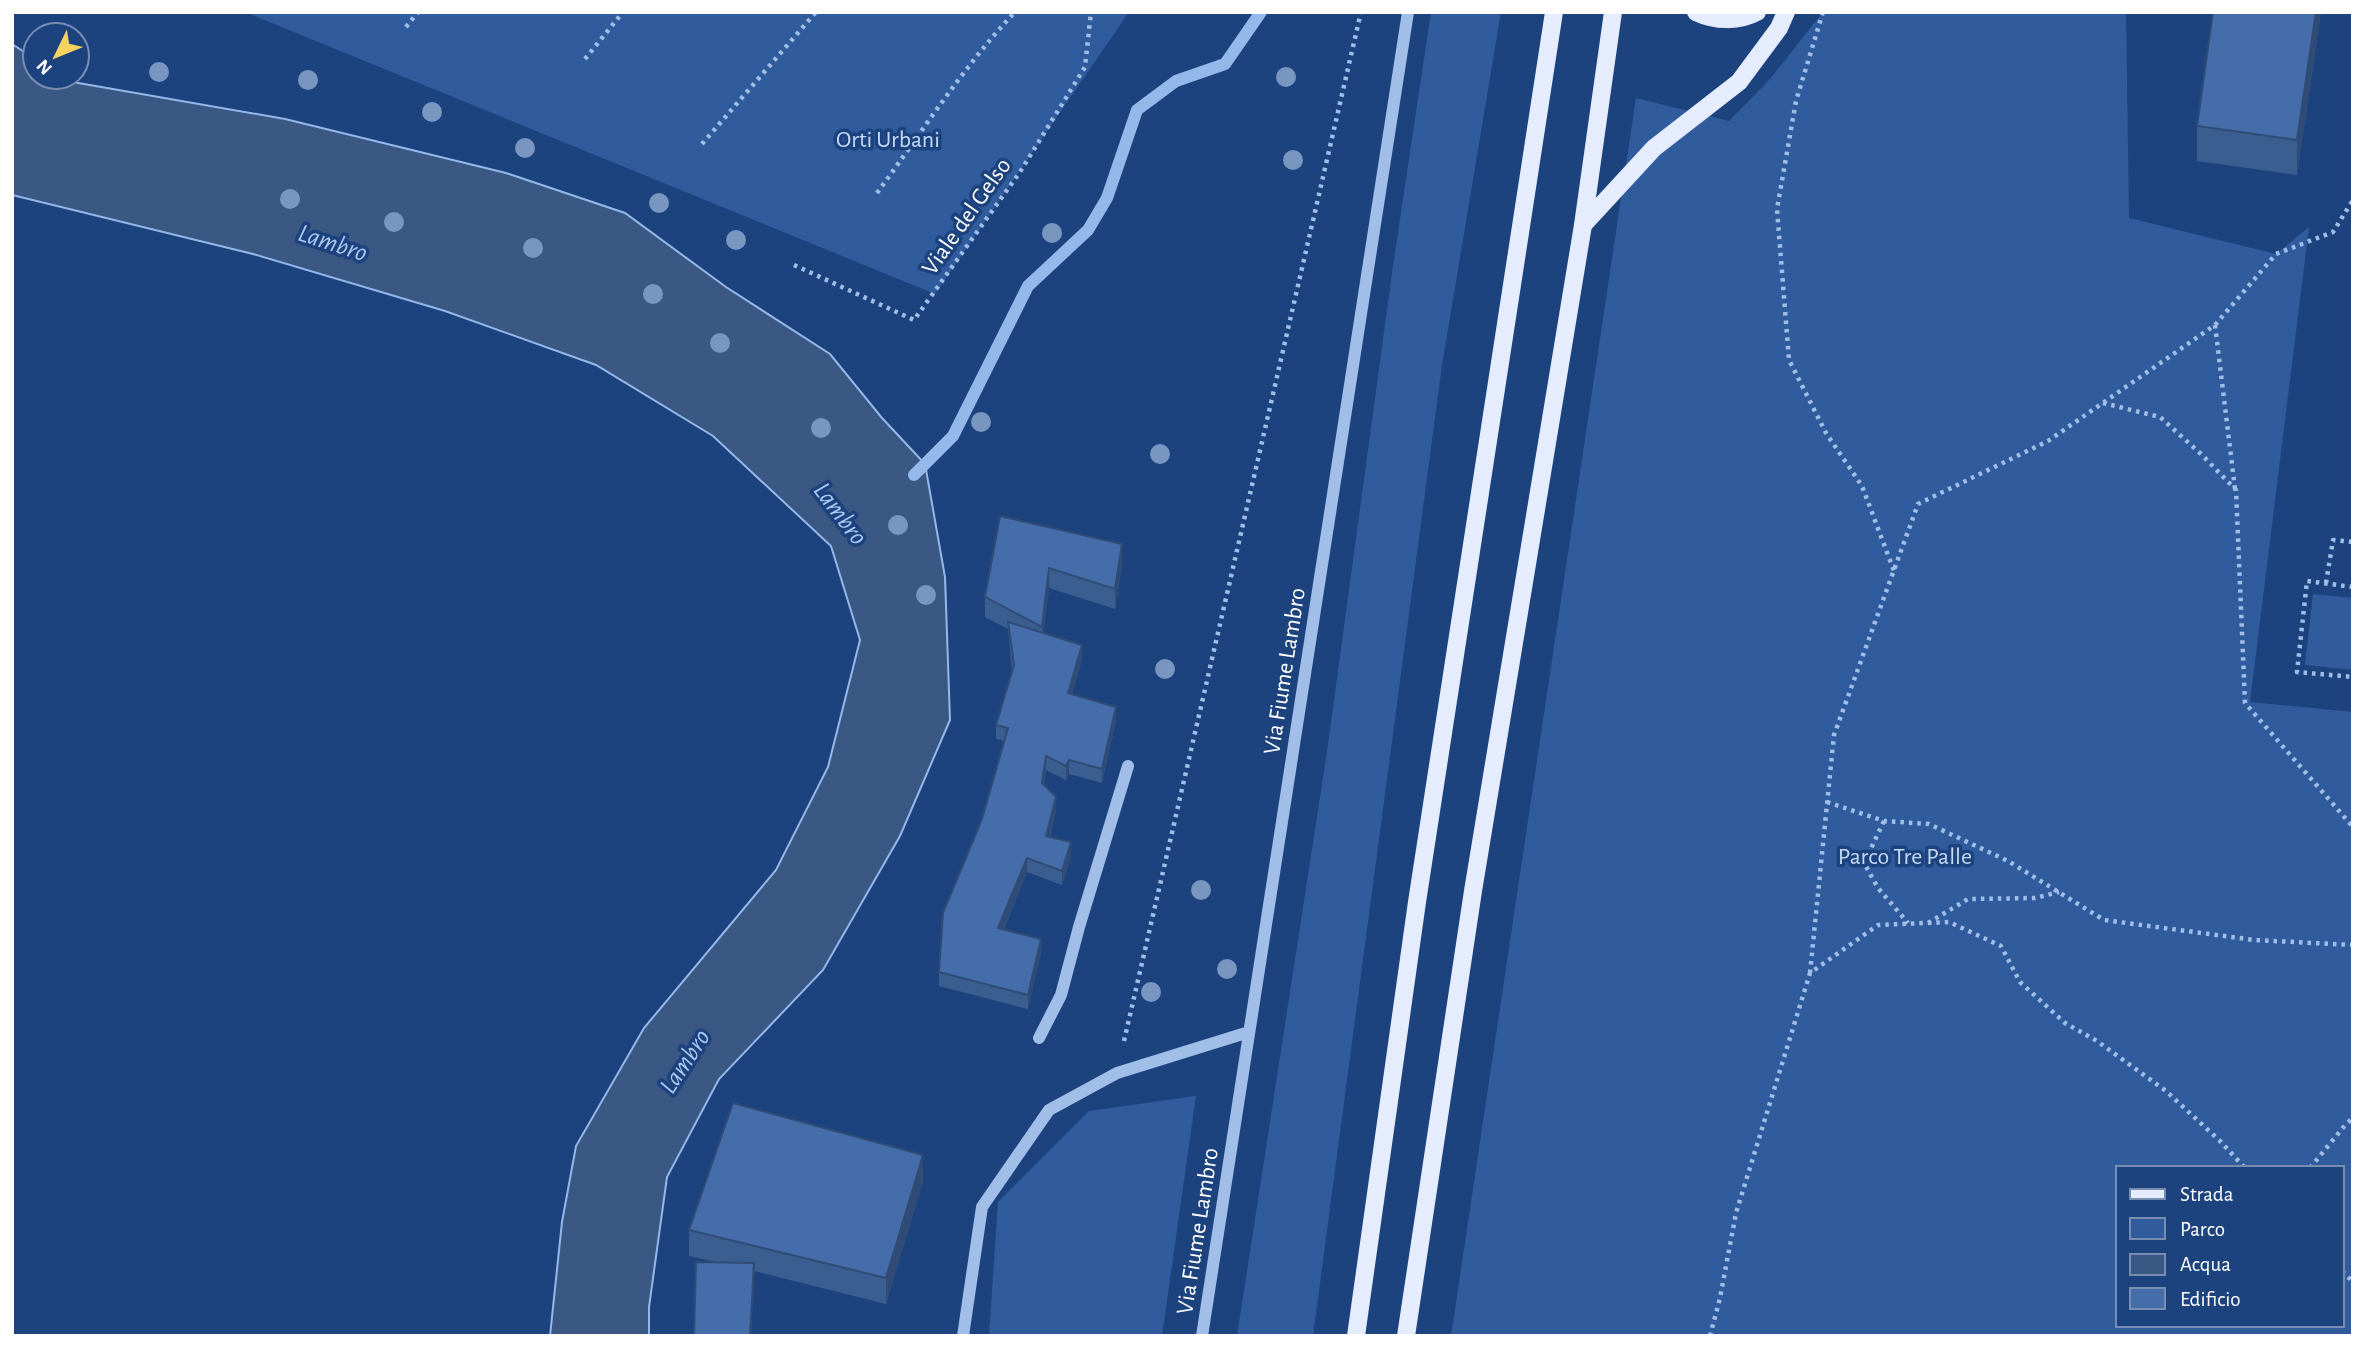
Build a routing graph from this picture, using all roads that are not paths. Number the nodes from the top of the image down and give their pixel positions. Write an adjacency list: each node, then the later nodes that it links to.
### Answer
1 (1408, 12): 9 (street, Via Fiume Lambro)
2 (1554, 12): 13 (main road)
3 (1613, 12): 7 (main road)
4 (1696, 12): 5 (main road)
5 (1757, 12)
6 (1786, 12): 7 (main road)
7 (1583, 225): 14 (main road)
8 (1128, 766): 10 (street)
9 (1249, 1032): 11 (street); 12 (street, Via Fiume Lambro)
10 (1039, 1038)
11 (963, 1336)
12 (1202, 1336)
13 (1356, 1336)
14 (1406, 1336)

